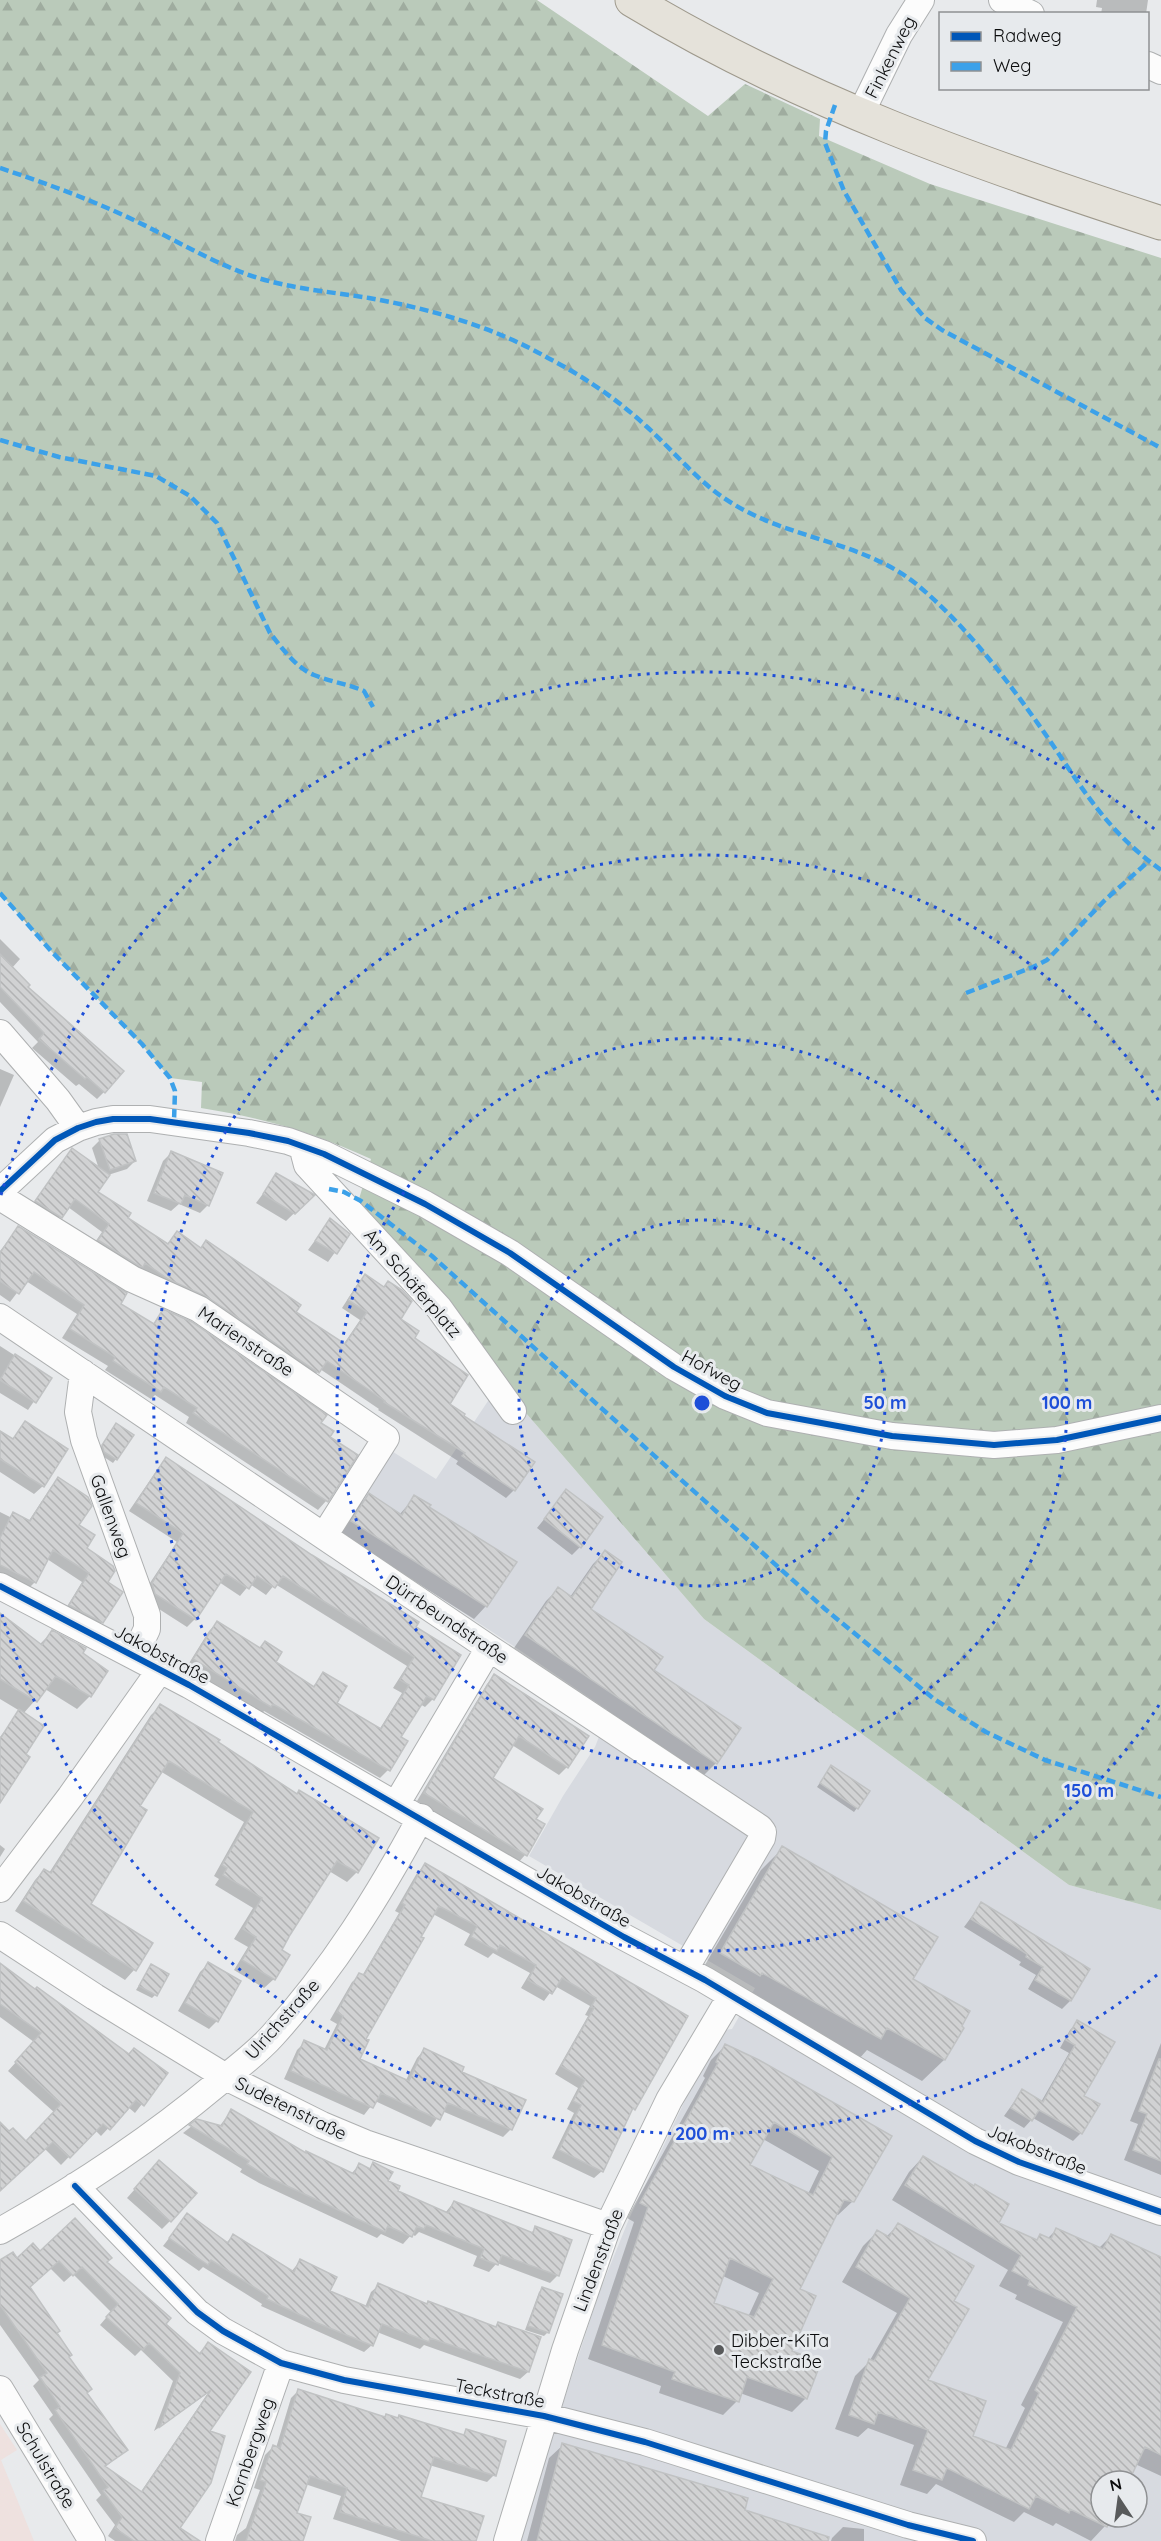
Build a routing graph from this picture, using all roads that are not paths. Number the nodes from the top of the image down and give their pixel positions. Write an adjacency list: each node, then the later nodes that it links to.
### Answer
1 (632, 0): 5 (main road)
2 (921, 0): 5 (street, Finkenweg)
3 (1002, 0): 4 (street)
4 (1027, 12)
5 (860, 115): 6 (main road)
6 (1161, 223)
7 (0, 1033): 8 (street)
8 (78, 1128): 9 (street); 10 (street)
9 (302, 1146): 14 (street, Am Schäferplatz); 15 (street, Hofweg)
10 (0, 1191)
11 (0, 1197): 16 (street, Marienstraße)
12 (0, 1317): 13 (street, Dürrbeundstraße)
13 (83, 1373): 16 (street, Dürrbeundstraße); 19 (street, Gallenweg)
14 (513, 1411)
15 (1161, 1418)
16 (324, 1536): 18 (street, Dürrbeundstraße)
17 (0, 1586): 19 (street, Jakobstraße)
18 (489, 1648): 21 (street); 25 (street, Dürrbeundstraße)
19 (134, 1656): 20 (street, Jakobstraße)
20 (160, 1670): 21 (street, Jakobstraße); 23 (street)
21 (397, 1803): 22 (street, Jakobstraße)
22 (421, 1817): 25 (street, Jakobstraße); 27 (street, Ulrichstraße)
23 (0, 1889)
24 (0, 1935): 27 (street, Sudetenstraße)
25 (685, 1969): 26 (street, Jakobstraße)
26 (730, 1996): 29 (street, Jakobstraße); 30 (street, Lindenstraße)
27 (226, 2077): 28 (street, Ulrichstraße); 30 (street, Sudetenstraße)
28 (75, 2186): 31 (street, Ulrichstraße); 32 (street, Teckstraße)
29 (1161, 2212)
30 (608, 2226): 34 (street, Lindenstraße)
31 (0, 2231)
32 (281, 2362): 34 (street, Teckstraße); 36 (street, Kornbergweg)
33 (0, 2389): 35 (street, Schulstraße)
34 (544, 2416): 37 (street, Lindenstraße); 38 (street, Teckstraße)
35 (92, 2541)
36 (219, 2541)
37 (507, 2541)
38 (973, 2541)

